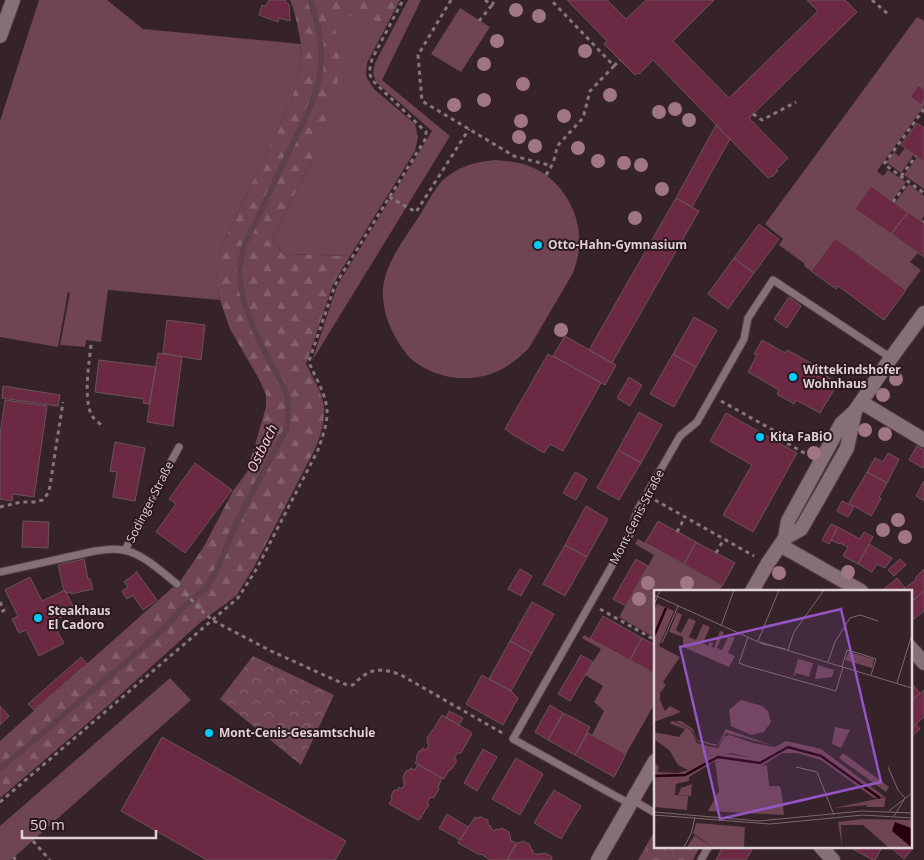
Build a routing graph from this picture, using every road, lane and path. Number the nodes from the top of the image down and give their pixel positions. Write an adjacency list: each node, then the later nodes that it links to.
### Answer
1 (14, 0): 11 (street)
2 (403, 0): 24 (path)
3 (451, 0): 17 (path)
4 (484, 0): 8 (path)
5 (495, 0): 8 (path)
6 (552, 0): 13 (path)
7 (872, 0): 9 (path)
8 (492, 5): 10 (path)
9 (888, 14)
10 (480, 21)
11 (0, 36)
12 (620, 60): 13 (path)
13 (614, 66): 19 (path)
14 (796, 102): 16 (path)
15 (924, 109): 21 (path)
16 (753, 114)
17 (470, 129): 19 (path); 24 (path)
18 (916, 156): 21 (path)
19 (552, 166): 20 (path)
20 (546, 175)
21 (901, 176): 22 (path)
22 (908, 182): 23 (path); 25 (path)
23 (924, 193)
24 (389, 197): 52 (path)
25 (893, 202)
26 (924, 313): 28 (street)
27 (91, 345): 32 (path)
28 (891, 358): 29 (lane, Mont-Cenis-Straße); 31 (street)
29 (711, 396): 35 (path); 36 (lane, Mont-Cenis-Straße)
30 (63, 402): 37 (path)
31 (858, 407): 33 (street); 41 (street)
32 (104, 427)
33 (924, 440)
34 (179, 447): 42 (lane, Sodinger Straße)
35 (800, 450)
36 (646, 495): 38 (path); 50 (lane, Mont-Cenis-Straße)
37 (0, 506)
38 (685, 517): 39 (path); 40 (path)
39 (677, 532)
40 (724, 539): 43 (path); 44 (path)
41 (782, 542): 44 (street); 48 (street)
42 (125, 550): 45 (lane, Sodinger Straße); 46 (lane)
43 (716, 553)
44 (768, 563): 47 (street)
45 (0, 572)
46 (179, 587): 52 (path)
47 (753, 590)
48 (859, 590)
49 (0, 602): 51 (path)
50 (590, 604): 53 (path); 58 (lane, Mont-Cenis-Straße)
51 (0, 613)
52 (212, 620): 58 (path); 60 (path)
53 (624, 622): 54 (path); 55 (path)
54 (622, 626)
55 (654, 639)
56 (912, 649): 57 (street)
57 (924, 663)
58 (513, 739): 61 (lane)
59 (654, 763): 61 (street)
60 (0, 802)
61 (631, 802): 62 (lane); 67 (street)
62 (654, 813)
63 (33, 840): 66 (path)
64 (708, 848): 68 (lane)
65 (822, 848): 69 (street)
66 (50, 860)
67 (598, 860)
68 (701, 860)
69 (833, 860)

